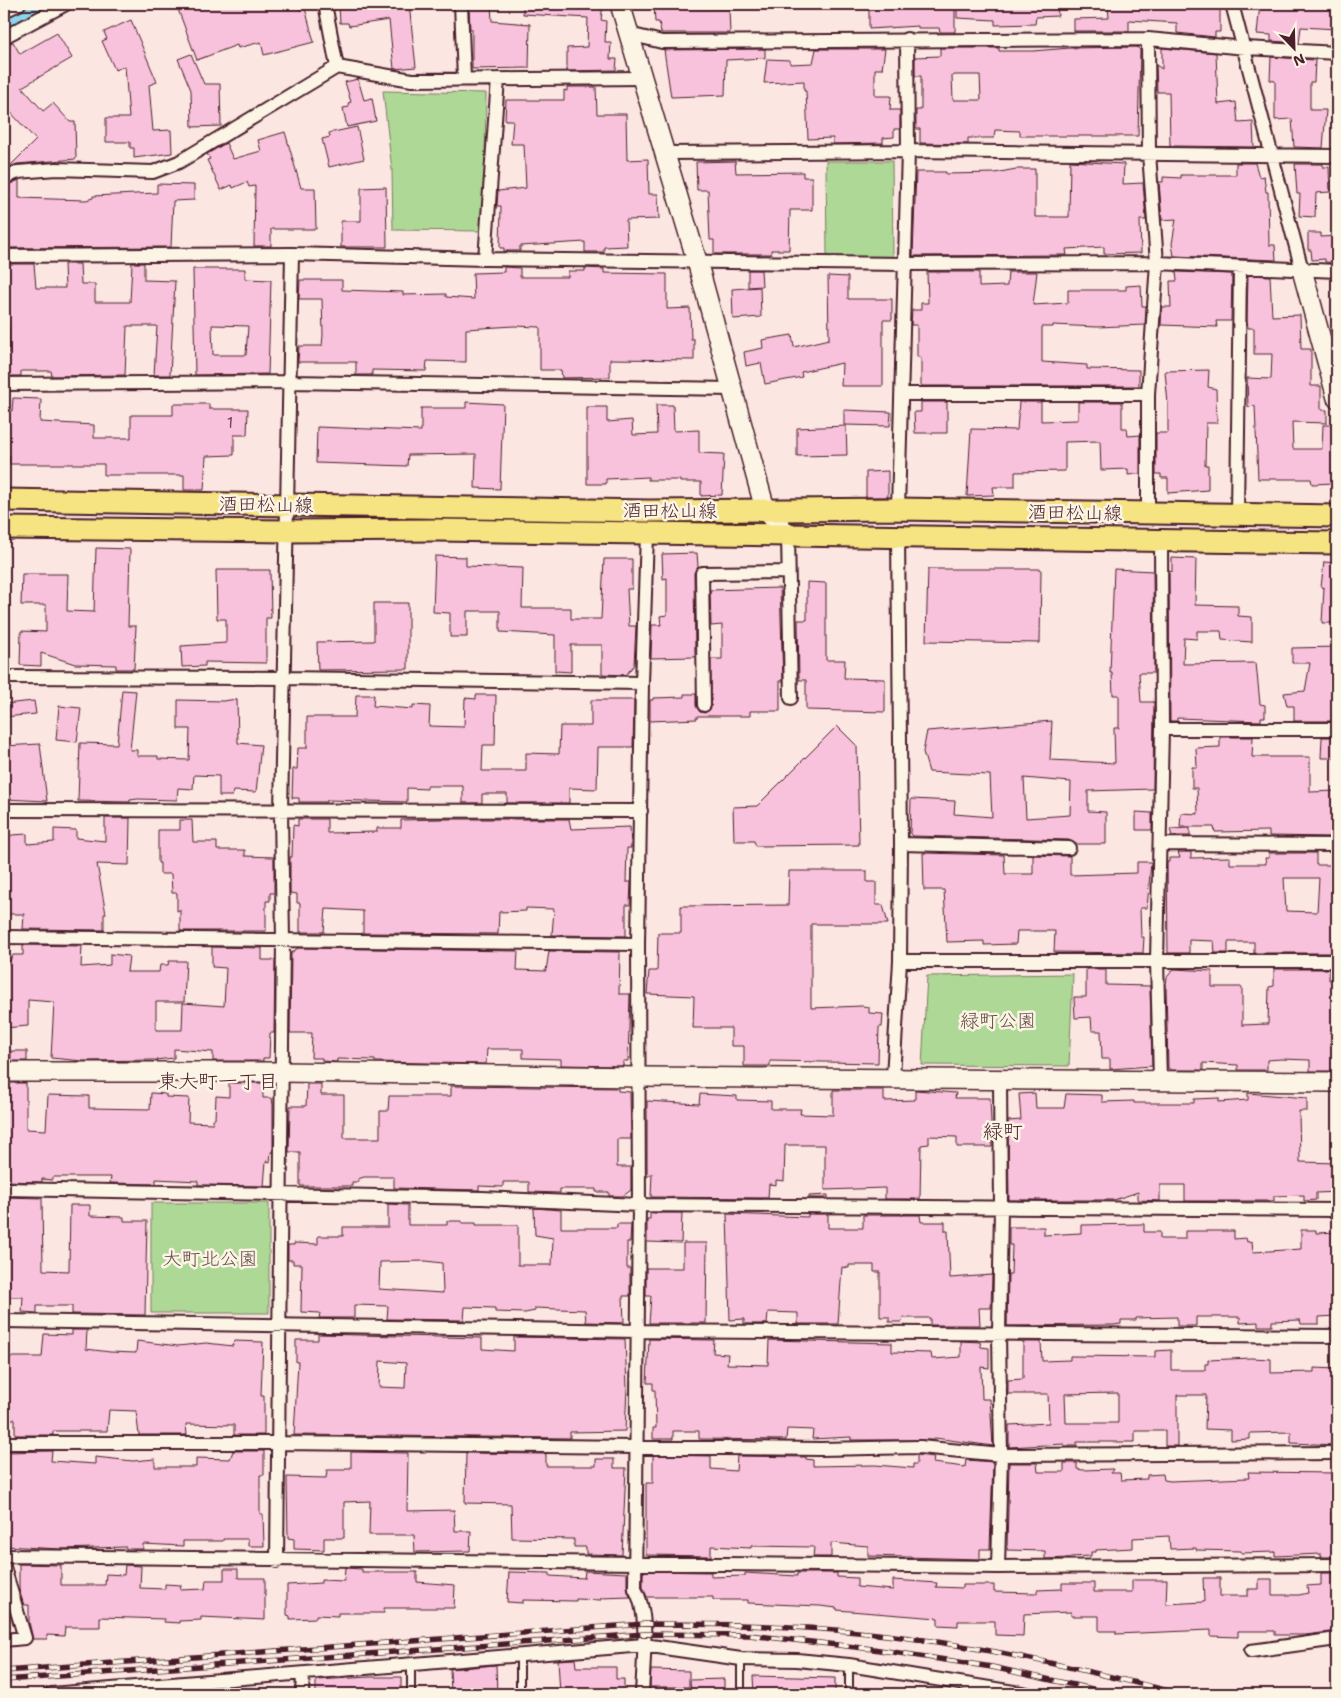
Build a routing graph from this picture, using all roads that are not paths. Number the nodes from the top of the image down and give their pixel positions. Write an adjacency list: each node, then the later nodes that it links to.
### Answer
1 (19, 4): 7 (street)
2 (66, 4): 9 (street)
3 (325, 4): 14 (street)
4 (461, 4): 16 (street)
5 (620, 4): 8 (street)
6 (1232, 4): 12 (street)
7 (4, 11)
8 (629, 34): 10 (street); 15 (street)
9 (4, 37)
10 (907, 39): 11 (street); 18 (street)
11 (1148, 39): 12 (street); 20 (street)
12 (1246, 48): 13 (street); 21 (street)
13 (1337, 53)
14 (337, 67): 16 (street); 23 (street)
15 (643, 78): 17 (street); 19 (street)
16 (464, 79): 17 (street)
17 (498, 79): 26 (street)
18 (908, 151): 19 (street); 20 (street); 29 (street)
19 (666, 153): 27 (street)
20 (1149, 153): 21 (street); 28 (street)
21 (1274, 156): 22 (street); 31 (street)
22 (1337, 156)
23 (4, 178)
24 (292, 254): 25 (street); 26 (street); 33 (street)
25 (4, 256)
26 (485, 259): 27 (street)
27 (697, 261): 29 (street); 35 (street)
28 (1157, 263): 29 (street); 30 (street); 37 (street)
29 (905, 264): 36 (street)
30 (1240, 267): 31 (street); 44 (street)
31 (1302, 270): 32 (street); 38 (street)
32 (1337, 271)
33 (288, 382): 34 (street); 35 (street); 40 (street)
34 (4, 384)
35 (732, 389): 41 (street)
36 (902, 394): 37 (street); 42 (street)
37 (1148, 394): 43 (street)
38 (1337, 398)
39 (4, 500): 40 (main road, 酒田松山線)
40 (287, 504): 41 (main road, 酒田松山線); 47 (street)
41 (765, 509): 42 (main road, 酒田松山線); 49 (street)
42 (898, 509): 43 (main road, 酒田松山線)
43 (1148, 512): 44 (main road, 酒田松山線)
44 (1237, 514): 45 (main road, 酒田松山線)
45 (1337, 516)
46 (4, 528): 47 (main road, 酒田松山線)
47 (287, 531): 48 (main road, 酒田松山線); 55 (street)
48 (647, 534): 49 (main road, 酒田松山線); 56 (street)
49 (788, 535): 50 (main road, 酒田松山線); 53 (street)
50 (898, 536): 51 (main road, 酒田松山線); 64 (street)
51 (1160, 542): 52 (main road, 酒田松山線); 59 (street)
52 (1337, 543)
53 (788, 572): 57 (street); 58 (street)
54 (4, 677): 55 (street)
55 (283, 678): 56 (street); 63 (street)
56 (642, 683): 62 (street)
57 (791, 698)
58 (704, 705)
59 (1162, 729): 60 (street); 65 (street)
60 (1337, 729)
61 (4, 810): 63 (street)
62 (641, 811): 63 (street); 70 (street)
63 (281, 812): 69 (street)
64 (901, 844): 67 (street); 71 (street)
65 (1160, 844): 66 (street); 72 (street)
66 (1337, 845)
67 (1069, 848)
68 (4, 937): 69 (street)
69 (283, 940): 70 (street); 75 (street)
70 (638, 944): 76 (street)
71 (900, 961): 72 (street); 77 (street)
72 (1157, 961): 73 (street); 79 (street)
73 (1337, 961)
74 (4, 1072): 75 (street)
75 (281, 1072): 76 (street); 82 (street)
76 (639, 1077): 77 (street); 83 (street)
77 (893, 1077): 78 (street)
78 (1000, 1079): 79 (street); 84 (street)
79 (1160, 1080): 80 (street)
80 (1337, 1082)
81 (4, 1189): 82 (street)
82 (280, 1196): 83 (street); 87 (street)
83 (639, 1205): 84 (street); 88 (street)
84 (1001, 1207): 85 (street); 89 (street)
85 (1337, 1210)
86 (4, 1321): 87 (street)
87 (278, 1327): 88 (street); 92 (street)
88 (638, 1332): 89 (street); 93 (street)
89 (999, 1335): 90 (street); 95 (street)
90 (1337, 1336)
91 (4, 1443): 92 (street)
92 (280, 1443): 93 (street); 97 (street)
93 (635, 1447): 95 (street); 98 (street)
94 (1337, 1453): 95 (street)
95 (1001, 1454): 101 (street)
96 (4, 1556): 97 (street)
97 (277, 1560): 98 (street)
98 (636, 1563): 101 (street); 104 (street)
99 (1337, 1565): 101 (street)
100 (4, 1567): 102 (street)
101 (998, 1567)
102 (4, 1640)
103 (1337, 1640): 105 (street)
104 (644, 1645): 106 (street); 107 (street); 116 (street)
105 (1251, 1651)
106 (520, 1657): 108 (street); 115 (lane)
107 (741, 1659): 109 (street); 117 (lane)
108 (411, 1664): 110 (street); 114 (lane)
109 (849, 1665): 118 (lane); 119 (street)
110 (303, 1675): 111 (street); 113 (street)
111 (191, 1689): 112 (street)
112 (51, 1694)
113 (302, 1694)
114 (411, 1694)
115 (520, 1694)
116 (642, 1694)
117 (741, 1694)
118 (849, 1694)
119 (1028, 1694)

